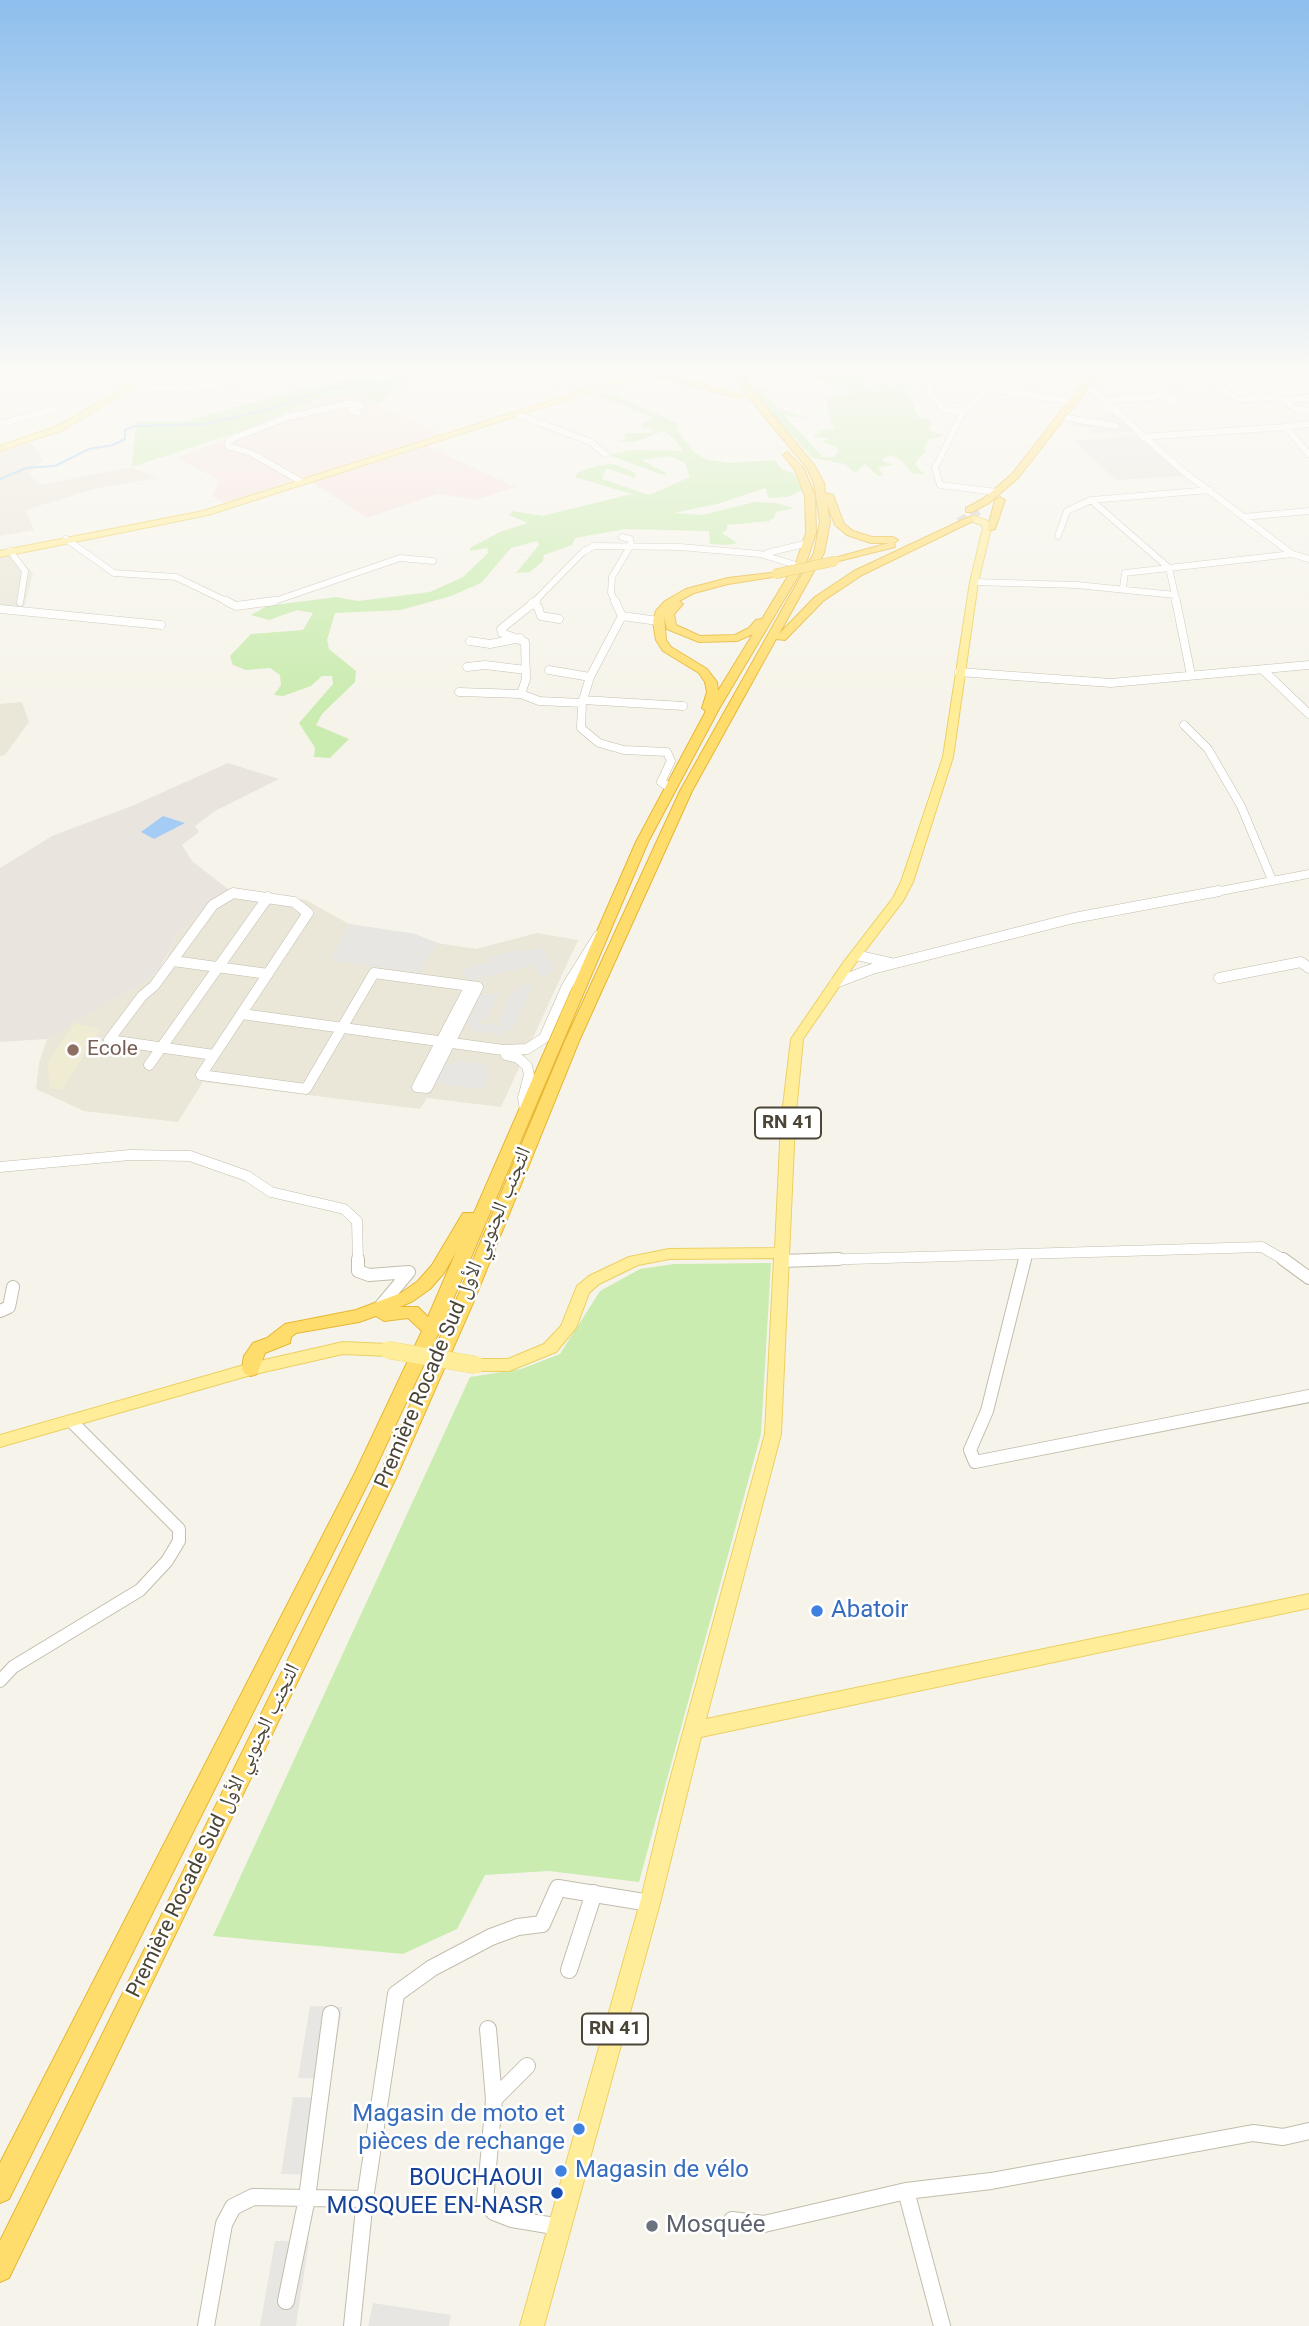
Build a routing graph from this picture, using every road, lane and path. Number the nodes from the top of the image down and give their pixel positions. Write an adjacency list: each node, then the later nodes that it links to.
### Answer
1 (300, 483): 20 (main road)
2 (805, 483): 21 (highway, Première Rocade Sud التجنب الجنوبي الأول)
3 (817, 483): 60 (highway, Première Rocade Sud التجنب الجنوبي الأول)
4 (821, 483): 18 (highway)
5 (937, 483): 11 (street)
6 (1010, 483): 11 (highway, RN 41)
7 (1014, 483): 14 (highway)
8 (1020, 483): 11 (highway, RN 41)
9 (1200, 483): 10 (street)
10 (1209, 490): 12 (street); 15 (street)
11 (999, 496): 14 (highway, RN 41); 19 (highway, RN 41)
12 (1091, 500): 16 (street); 31 (street)
13 (1309, 511): 15 (street)
14 (970, 517): 18 (highway); 19 (main road); 19 (main road); 26 (highway); 32 (highway)
15 (1243, 517): 25 (street)
16 (1058, 536)
17 (622, 537): 22 (street)
18 (920, 537): 26 (highway); 29 (highway); 32 (highway)
19 (986, 538): 34 (main road, RN 41)
20 (66, 540): 23 (main road); 28 (street)
21 (808, 543): 24 (street); 30 (highway, Première Rocade Sud التجنب الجنوبي الأول)
22 (631, 545): 24 (street); 38 (street); 40 (street)
23 (5, 552): 37 (street)
24 (760, 554): 30 (street)
25 (1292, 554): 27 (street); 31 (street)
26 (867, 558): 29 (highway)
27 (1309, 559)
28 (433, 561)
29 (834, 564): 33 (highway, bridge)
30 (799, 566): 33 (highway, Première Rocade Sud التجنب الجنوبي الأول)
31 (1169, 568): 35 (street); 36 (street)
32 (858, 572): 60 (highway)
33 (779, 578): 33 (highway); 42 (highway); 61 (highway, Première Rocade Sud التجنب الجنوبي الأول)
34 (974, 582): 35 (street); 51 (main road, RN 41)
35 (1123, 588): 36 (street)
36 (1175, 595): 52 (street)
37 (20, 603)
38 (532, 603): 41 (street); 44 (street)
39 (0, 609): 43 (street)
40 (622, 617): 42 (street); 53 (street)
41 (559, 620)
42 (658, 621): 61 (highway)
43 (161, 625)
44 (520, 638): 45 (street); 48 (street)
45 (470, 641)
46 (1309, 665): 50 (street)
47 (467, 667): 48 (street)
48 (526, 670): 55 (street)
49 (549, 670): 53 (street)
50 (1263, 670): 52 (street); 58 (street)
51 (959, 672): 52 (street); 67 (main road, RN 41)
52 (1191, 676)
53 (590, 677): 56 (street)
54 (459, 692): 55 (street)
55 (521, 694): 56 (street)
56 (583, 701): 57 (street); 62 (street)
57 (683, 706)
58 (1309, 714)
59 (1184, 725): 64 (street)
60 (716, 741): 113 (highway, Première Rocade Sud التجنب الجنوبي الأول)
61 (689, 755): 62 (highway, Première Rocade Sud التجنب الجنوبي الأول)
62 (671, 788): 66 (highway, Première Rocade Sud التجنب الجنوبي الأول)
63 (1309, 874): 64 (street)
64 (1272, 880): 69 (street)
65 (268, 897): 68 (street); 70 (street); 72 (street)
66 (603, 930): 77 (street); 81 (highway, Première Rocade Sud التجنب الجنوبي الأول)
67 (856, 956): 69 (street); 74 (main road, RN 41)
68 (173, 961): 70 (street); 78 (street)
69 (894, 964): 74 (street)
70 (219, 967): 72 (street); 78 (street)
71 (1309, 968): 73 (street)
72 (268, 974): 75 (street)
73 (1219, 978)
74 (835, 983): 85 (main road, RN 41)
75 (241, 1016): 76 (street); 79 (street)
76 (340, 1030): 77 (street); 77 (street); 79 (street)
77 (445, 1045): 81 (street)
78 (163, 1048): 79 (street); 80 (street)
79 (214, 1055)
80 (149, 1065)
81 (525, 1110): 83 (highway, Première Rocade Sud التجنب الجنوبي الأول)
82 (0, 1167): 89 (street)
83 (489, 1192): 89 (highway); 90 (highway, Première Rocade Sud التجنب الجنوبي الأول)
84 (1026, 1254): 85 (street); 86 (street); 93 (street)
85 (782, 1257): 92 (main road, bridge); 98 (main road, RN 41)
86 (1309, 1278)
87 (13, 1287): 88 (street)
88 (0, 1311)
89 (376, 1311): 91 (highway)
90 (431, 1330): 91 (highway); 107 (highway, Première Rocade Sud التجنب الجنوبي الأول)
91 (274, 1341): 92 (highway)
92 (251, 1369): 94 (main road)
93 (1309, 1396)
94 (71, 1421): 95 (main road); 97 (street)
95 (0, 1441)
96 (1309, 1601): 98 (main road)
97 (0, 1681)
98 (693, 1730): 100 (main road, RN 41)
99 (594, 1894): 100 (street); 101 (street); 110 (street)
100 (650, 1903): 112 (main road, RN 41)
101 (569, 1970)
102 (331, 2014): 109 (street)
103 (488, 2029): 105 (street)
104 (527, 2066): 105 (street)
105 (494, 2099): 112 (street)
106 (1309, 2131): 108 (street)
107 (0, 2190)
108 (906, 2191): 111 (street); 118 (street)
109 (307, 2198): 110 (street); 114 (street); 115 (street)
110 (365, 2199): 116 (street)
111 (732, 2220)
112 (560, 2227): 117 (main road, RN 41)
113 (0, 2269)
114 (286, 2301)
115 (206, 2326)
116 (352, 2326)
117 (532, 2326)
118 (942, 2326)

